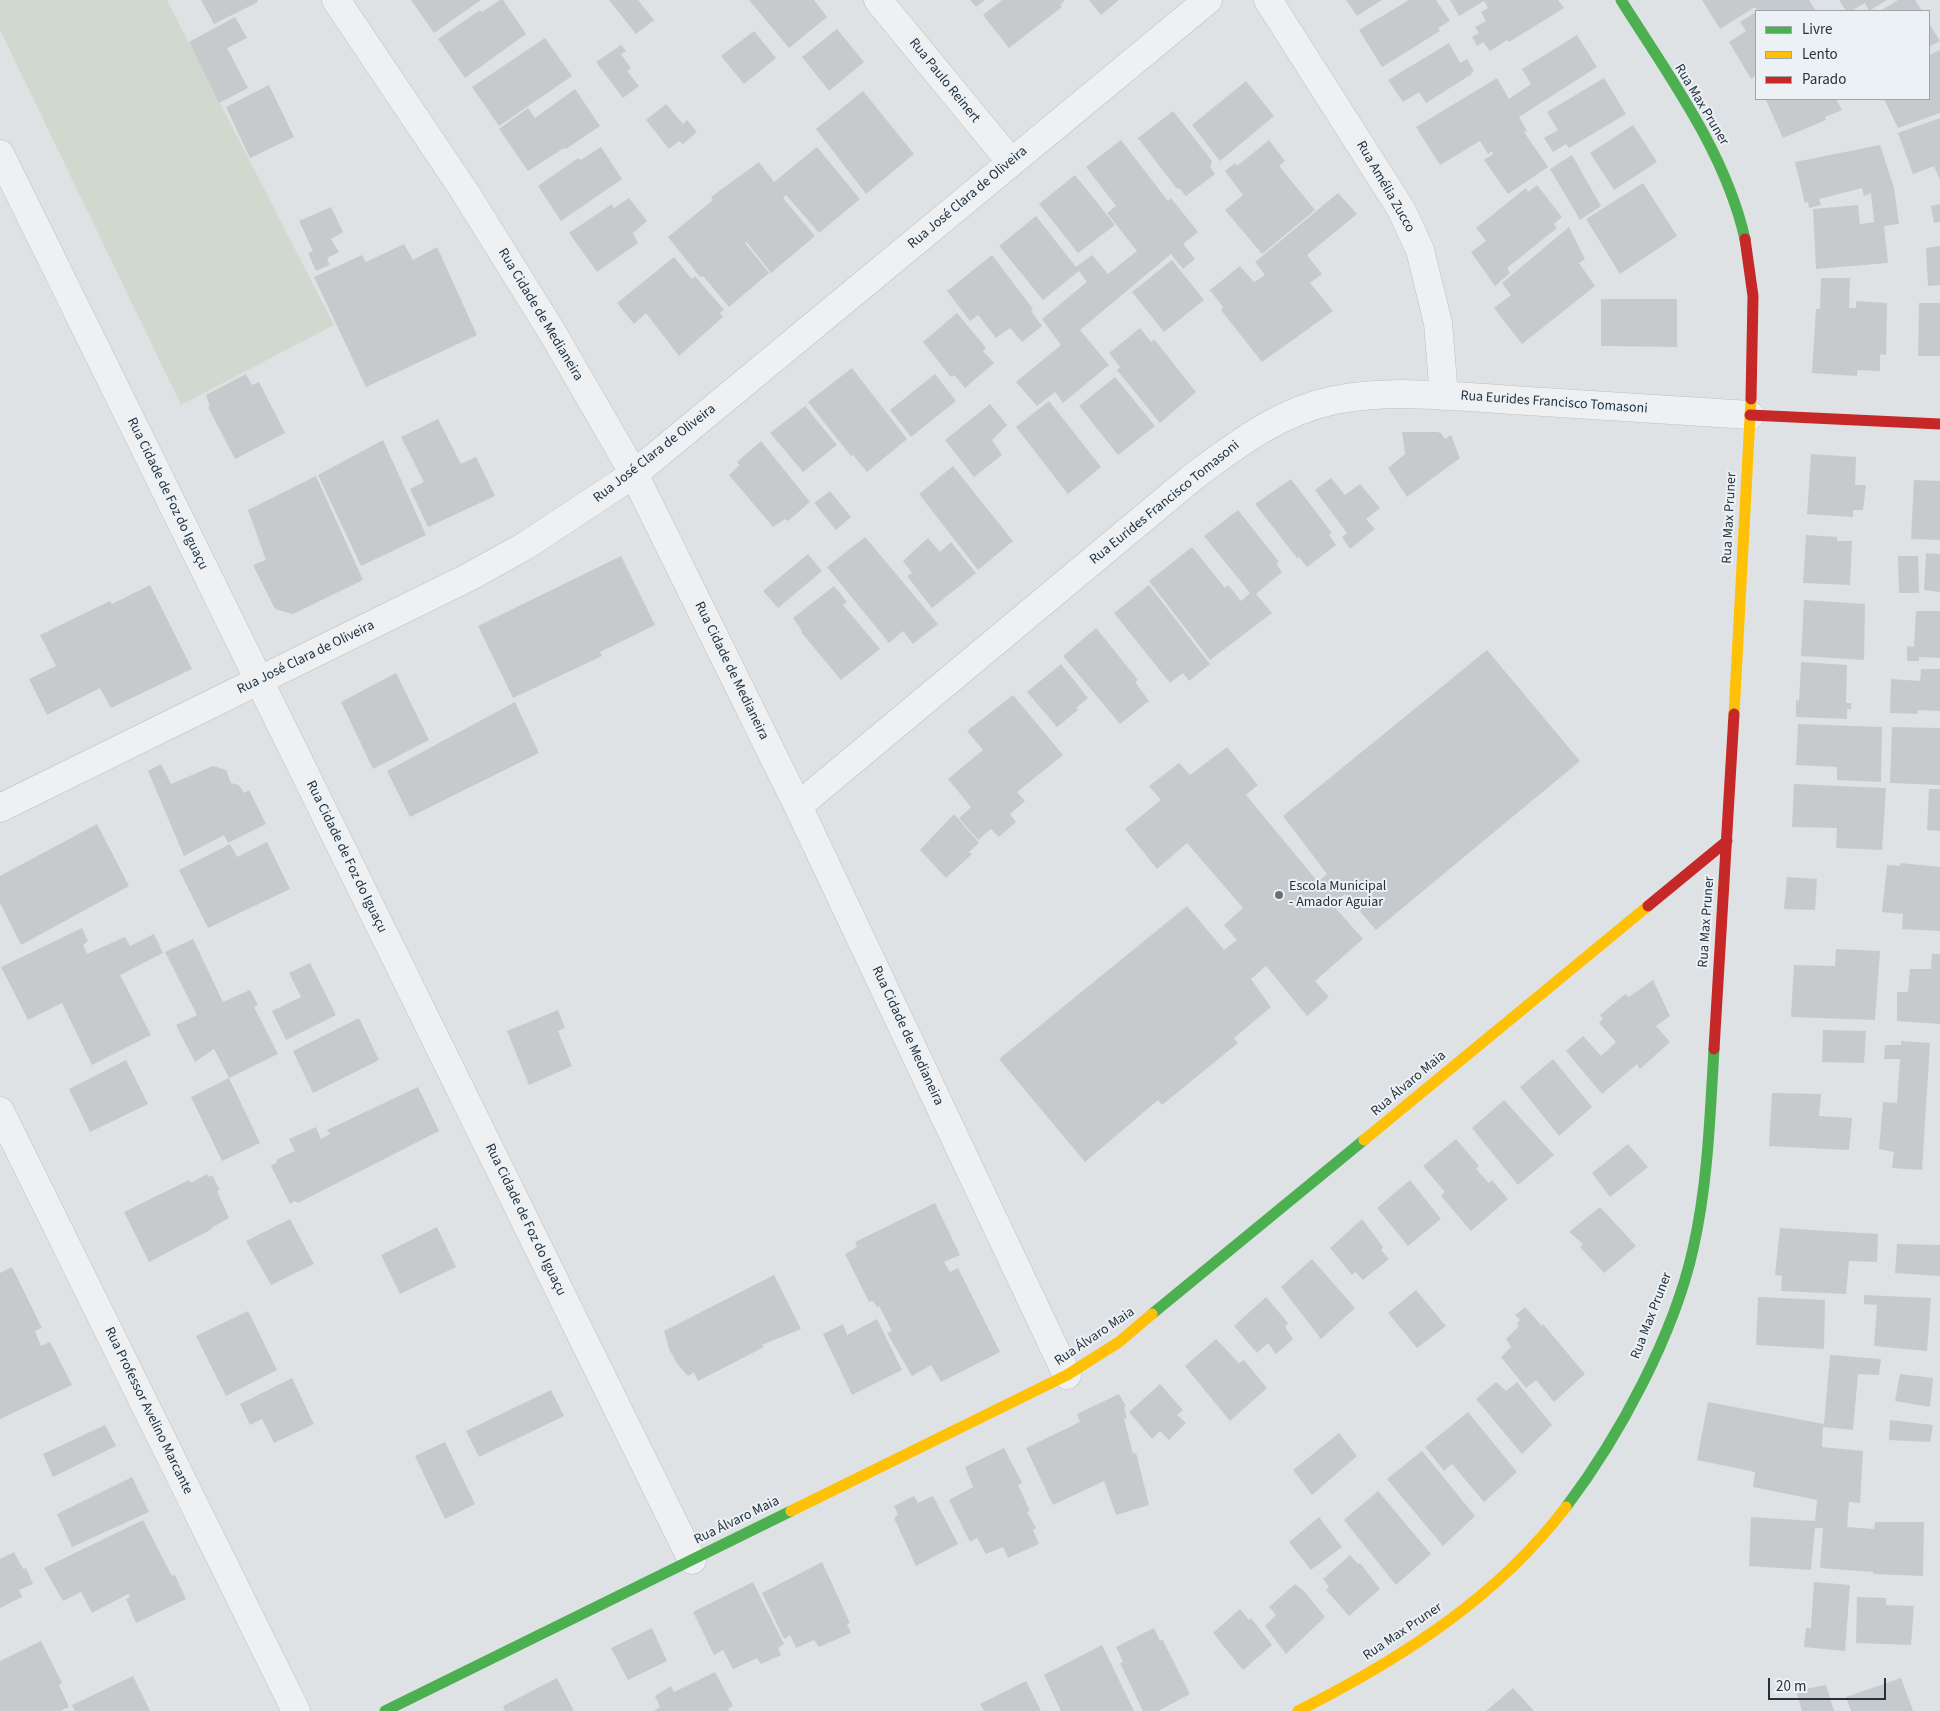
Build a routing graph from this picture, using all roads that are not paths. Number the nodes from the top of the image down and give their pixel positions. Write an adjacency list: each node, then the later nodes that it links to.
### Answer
1 (336, 0): 11 (street, Rua Cidade de Medianeira)
2 (878, 0): 7 (street, Rua Paulo Reinert)
3 (1208, 0): 7 (street, Rua José Clara de Oliveira)
4 (1268, 0): 8 (street, Rua Amélia Zucco)
5 (1621, 0): 9 (street, Rua Max Pruner)
6 (0, 154): 12 (street, Rua Cidade de Foz do Iguaçu)
7 (1011, 162): 11 (street, Rua José Clara de Oliveira)
8 (1444, 396): 9 (street, Rua Eurides Francisco Tomasoni); 13 (street, Rua Eurides Francisco Tomasoni)
9 (1750, 415): 10 (street, Rua Eurides Francisco Tomasoni); 15 (street, Rua Max Pruner)
10 (1940, 424)
11 (634, 474): 12 (street, Rua José Clara de Oliveira); 13 (street, Rua Cidade de Medianeira)
12 (259, 681): 14 (street, Rua José Clara de Oliveira); 18 (street, Rua Cidade de Foz do Iguaçu)
13 (798, 806): 17 (street, Rua Cidade de Medianeira)
14 (0, 808)
15 (1727, 841): 17 (street, Rua Álvaro Maia); 21 (street, Rua Max Pruner)
16 (0, 1111): 19 (street, Rua Professor Avelino Marcante)
17 (1068, 1376): 18 (street, Rua Álvaro Maia)
18 (692, 1560): 20 (street, Rua Álvaro Maia)
19 (296, 1711)
20 (385, 1711)
21 (1298, 1711)

